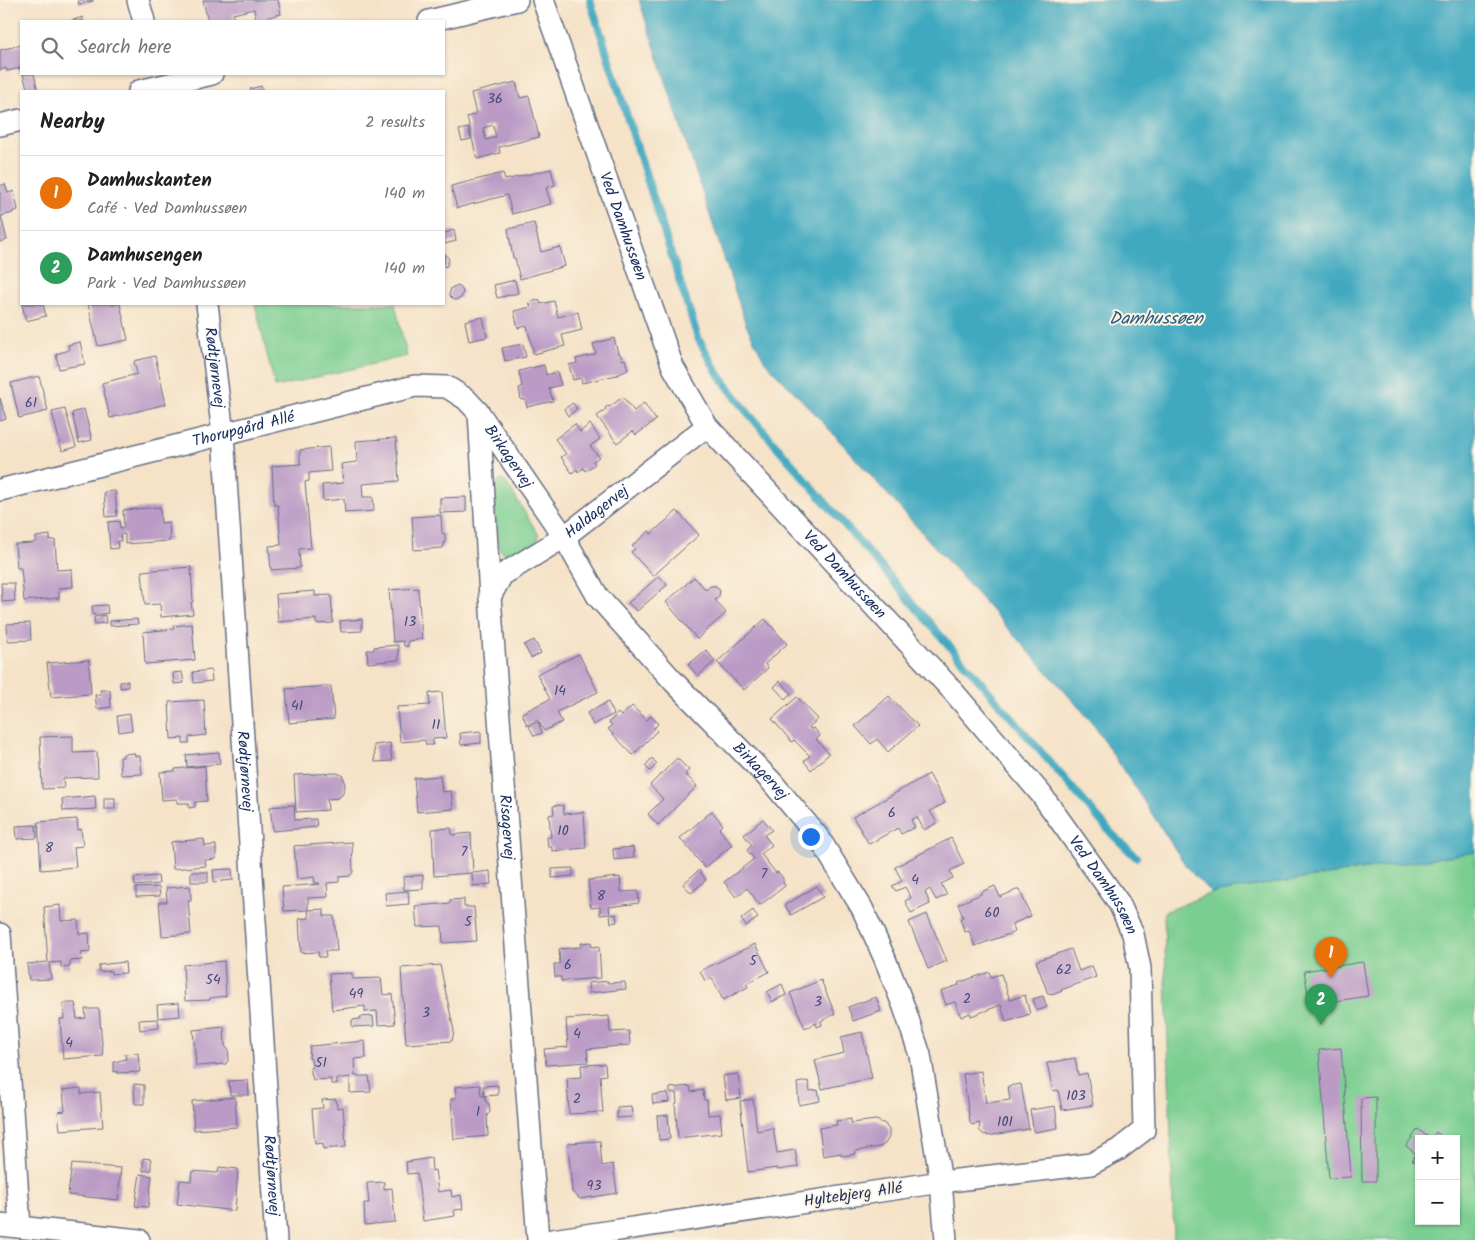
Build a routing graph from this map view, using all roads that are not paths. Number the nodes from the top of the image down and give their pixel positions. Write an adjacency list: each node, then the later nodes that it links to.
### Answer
1 (138, 0): 4 (street)
2 (518, 0): 5 (street)
3 (543, 0): 13 (street, Ved Damhussøen)
4 (144, 20)
5 (433, 20)
6 (207, 75): 7 (street)
7 (161, 84): 8 (street)
8 (142, 90)
9 (20, 120): 10 (street)
10 (0, 125)
11 (206, 305): 14 (street, Rødtjørnevej)
12 (479, 413): 14 (street, Thorupgård Allé); 16 (street, Birkagervej); 17 (street, Risagervej)
13 (707, 426): 16 (street, Haldagervej); 19 (street, Ved Damhussøen)
14 (223, 434): 15 (street, Thorupgård Allé); 24 (street, Rødtjørnevej)
15 (0, 490)
16 (564, 537): 17 (street, Haldagervej); 20 (street, Birkagervej)
17 (490, 598): 25 (street, Risagervej)
18 (0, 934): 21 (street)
19 (1144, 1130): 20 (street, Hyltebjerg Allé)
20 (941, 1182): 22 (street, Hyltebjerg Allé); 27 (street, Birkagervej)
21 (10, 1226): 23 (street)
22 (608, 1236): 26 (street, Hyltebjerg Allé)
23 (138, 1240)
24 (276, 1240)
25 (538, 1240)
26 (552, 1240)
27 (946, 1240)

